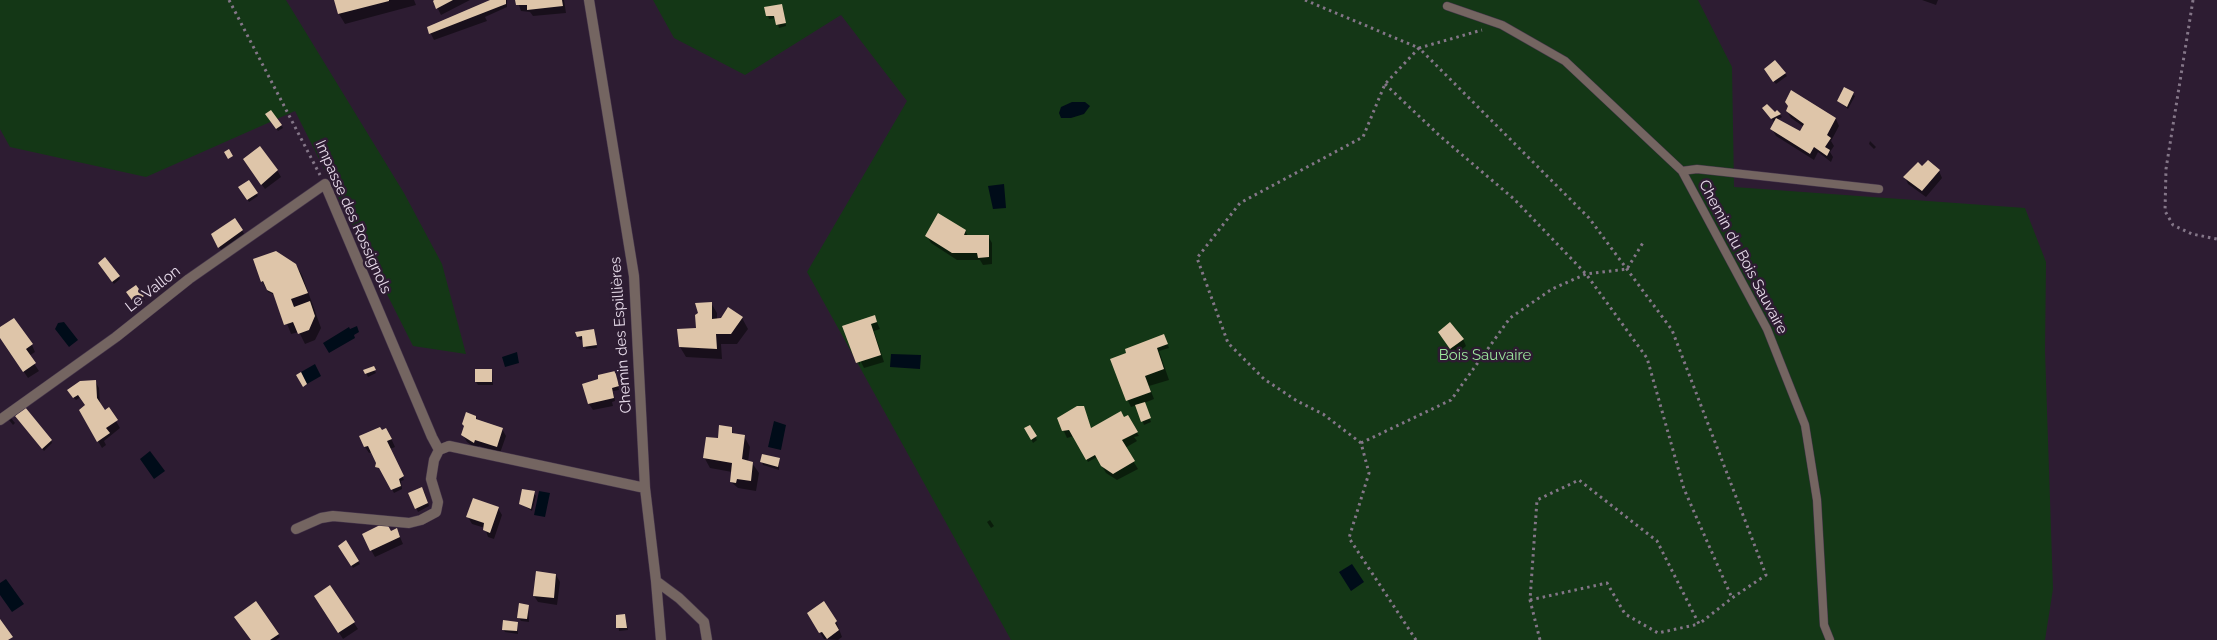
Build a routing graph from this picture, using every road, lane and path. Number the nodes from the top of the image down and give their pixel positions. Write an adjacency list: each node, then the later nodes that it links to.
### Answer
1 (229, 0): 10 (path, Impasse des Rossignols)
2 (589, 0): 19 (street, Chemin des Espillières)
3 (1305, 0): 7 (path)
4 (2193, 0): 12 (path)
5 (1447, 6): 6 (lane, Chemin du Bois Sauvaire)
6 (1502, 25): 7 (path); 9 (lane, Chemin du Bois Sauvaire)
7 (1419, 48): 8 (path); 14 (path)
8 (1385, 84): 15 (path); 17 (path)
9 (1682, 172): 11 (lane); 29 (lane, Chemin du Bois Sauvaire)
10 (325, 184): 16 (street, Le Vallon); 18 (street, Impasse des Rossignols)
11 (1880, 189)
12 (2217, 239)
13 (1644, 240): 14 (path)
14 (1627, 269): 15 (path); 22 (path)
15 (1586, 274): 17 (path); 22 (path)
16 (0, 420)
17 (1361, 443): 27 (path)
18 (439, 450): 19 (street); 20 (street)
19 (645, 488): 21 (street, Chemin des Espillières)
20 (296, 529)
21 (656, 582): 25 (street, Chemin des Espillières); 26 (street)
22 (1732, 598): 24 (path)
23 (1530, 600): 24 (path); 24 (path); 28 (path)
24 (1699, 624)
25 (661, 640)
26 (707, 640)
27 (1416, 640)
28 (1540, 640)
29 (1830, 640)

